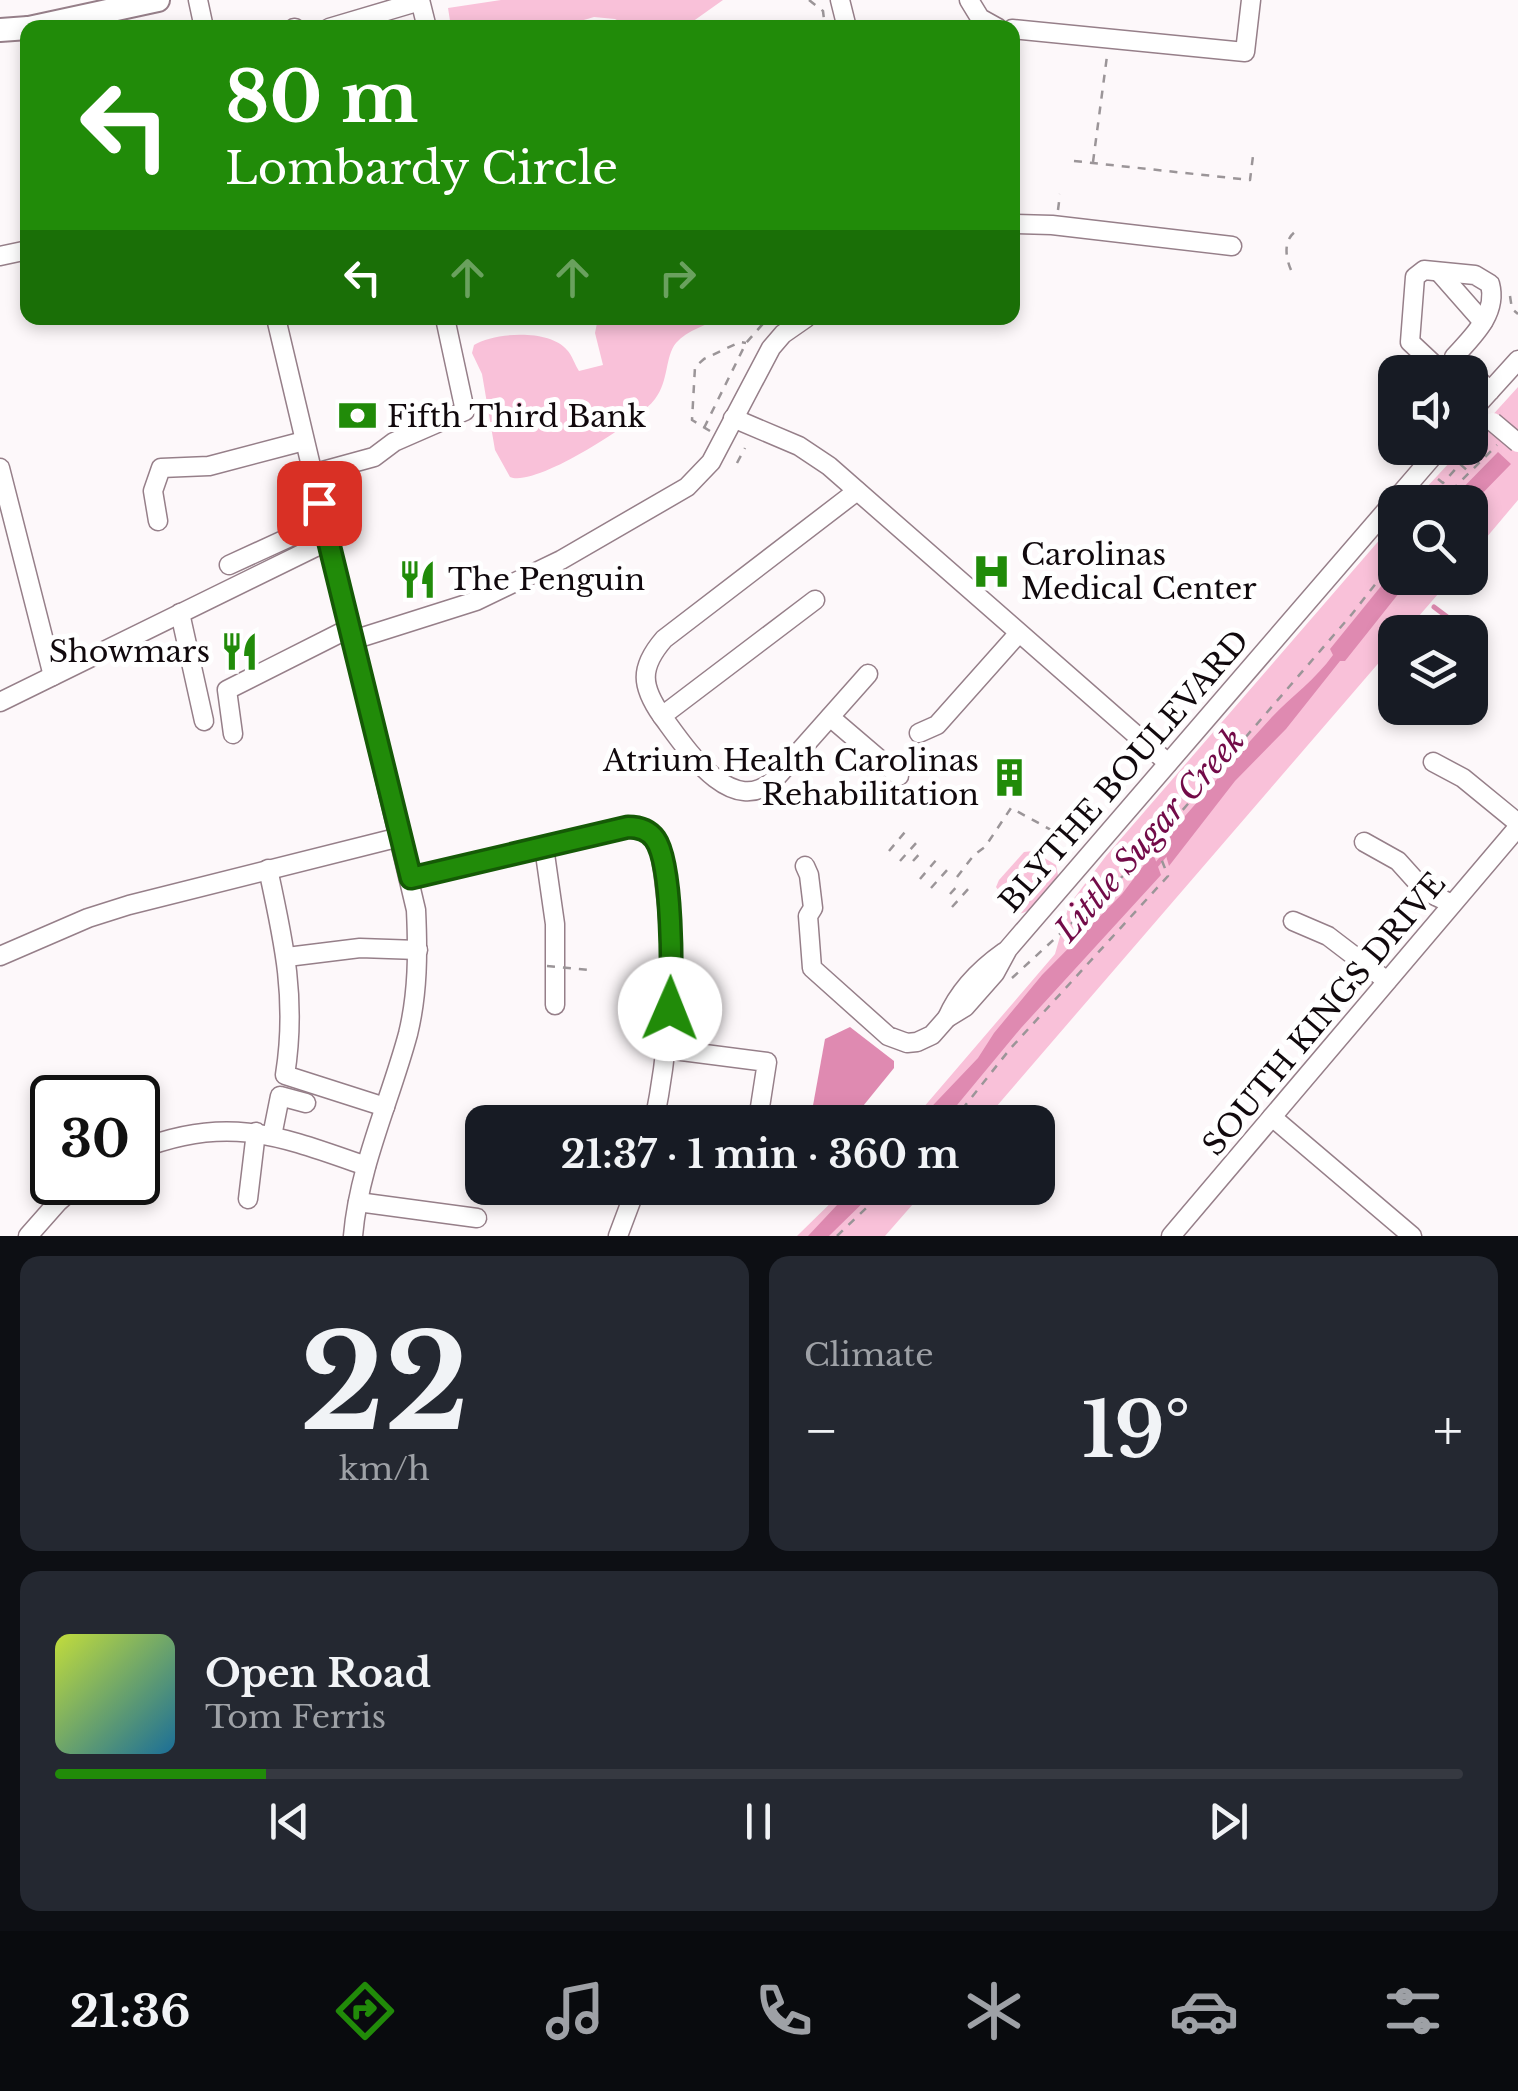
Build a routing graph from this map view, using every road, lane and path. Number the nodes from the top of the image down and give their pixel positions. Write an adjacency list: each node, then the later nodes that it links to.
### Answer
1 (158, 0): 5 (main road)
2 (420, 0): 6 (street)
3 (809, 0): 8 (path)
4 (1250, 0): 9 (street)
5 (103, 6): 7 (main road)
6 (374, 14)
7 (55, 20)
8 (824, 20)
9 (1020, 30)
10 (1108, 48): 13 (path)
11 (1253, 156): 13 (path)
12 (1074, 162): 13 (path)
13 (1092, 163)
14 (1020, 224): 16 (street)
15 (1298, 230): 17 (path)
16 (1232, 246)
17 (1292, 270)
18 (1439, 272): 21 (street); 21 (street); 27 (street)
19 (1510, 296): 20 (path)
20 (1518, 314)
21 (1484, 322): 28 (street)
22 (278, 325): 36 (street)
23 (447, 325): 43 (street)
24 (762, 325): 26 (path)
25 (798, 325): 33 (street)
26 (746, 343): 30 (path); 30 (path)
27 (1427, 355)
28 (1456, 355)
29 (1518, 360): 32 (street)
30 (725, 385): 31 (path)
31 (735, 390)
32 (1490, 390)
33 (733, 418): 46 (street); 54 (street)
34 (1506, 434): 42 (path)
35 (749, 441): 38 (path)
36 (304, 442): 43 (street); 47 (street)
37 (734, 443): 38 (path)
38 (745, 448): 39 (path)
39 (737, 463)
40 (1425, 465): 65 (street, BLYTHE BOULEVARD)
41 (0, 468): 57 (street)
42 (1469, 472): 44 (path); 45 (path)
43 (312, 474): 49 (street)
44 (1433, 475)
45 (1456, 485)
46 (857, 491): 55 (street); 59 (street)
47 (158, 521)
48 (301, 532): 50 (street)
49 (328, 541): 53 (street); 54 (street)
50 (229, 565)
51 (1378, 581): 72 (path)
52 (816, 600): 59 (street)
53 (180, 613): 57 (street); 61 (street)
54 (351, 634): 63 (street); 70 (street)
55 (1018, 634): 62 (street); 65 (street)
56 (868, 674): 60 (street)
57 (53, 676): 58 (street)
58 (0, 702)
59 (662, 716): 60 (street)
60 (830, 716): 66 (street)
61 (204, 721)
62 (919, 733)
63 (233, 734)
64 (1433, 762): 68 (street)
65 (1168, 764): 91 (street, BLYTHE BOULEVARD)
66 (899, 776)
67 (1098, 818): 82 (path)
68 (1518, 825): 89 (street, SOUTH KINGS DRIVE)
69 (905, 832): 75 (path)
70 (400, 836): 81 (street); 83 (street)
71 (917, 842): 78 (path)
72 (1155, 842): 98 (path); 105 (path)
73 (1364, 842): 89 (street)
74 (544, 847): 83 (street); 100 (street); 101 (street)
75 (888, 851)
76 (922, 851): 79 (path)
77 (937, 859): 84 (path)
78 (900, 861)
79 (913, 861)
80 (948, 868): 86 (path)
81 (268, 869): 94 (street); 95 (street)
82 (957, 876)
83 (411, 878): 93 (street)
84 (920, 879)
85 (958, 884): 88 (path)
86 (931, 888)
87 (970, 888): 90 (path)
88 (950, 894)
89 (1452, 904): 99 (street, SOUTH KINGS DRIVE)
90 (952, 907)
91 (808, 916)
92 (1293, 922): 99 (street)
93 (418, 950): 95 (street); 106 (street)
94 (0, 956)
95 (287, 957): 106 (street)
96 (546, 966): 97 (path, bridge)
97 (589, 970)
98 (1009, 980)
99 (1387, 982): 107 (street, SOUTH KINGS DRIVE)
100 (556, 1006)
101 (666, 1050): 103 (street); 104 (street)
102 (306, 1103): 108 (street)
103 (657, 1105)
104 (760, 1105)
105 (966, 1105)
106 (385, 1107): 110 (street)
107 (1272, 1117): 121 (street, SOUTH KINGS DRIVE); 122 (street)
108 (264, 1134): 109 (street); 110 (street); 111 (street)
109 (160, 1143)
110 (366, 1166): 112 (street)
111 (248, 1199)
112 (358, 1202): 116 (street); 118 (street)
113 (55, 1205): 117 (street)
114 (630, 1205): 119 (street)
115 (870, 1205): 120 (path)
116 (477, 1218)
117 (28, 1236)
118 (353, 1236)
119 (618, 1236)
120 (838, 1236)
121 (1171, 1236)
122 (1412, 1236)

